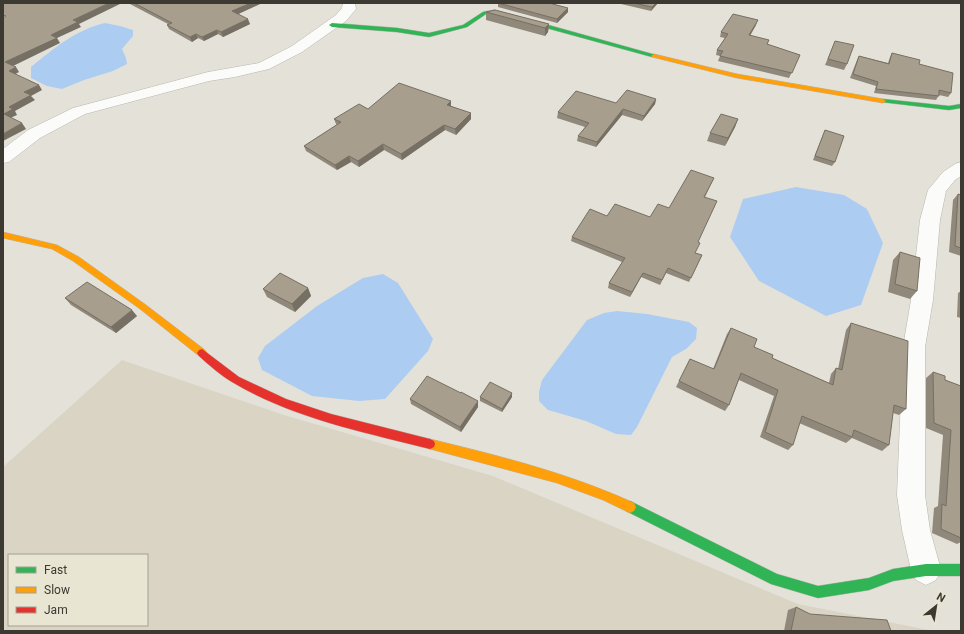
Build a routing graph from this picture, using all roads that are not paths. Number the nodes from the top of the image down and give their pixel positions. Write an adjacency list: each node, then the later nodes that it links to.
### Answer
1 (349, 3): 2 (street)
2 (332, 25): 3 (street); 4 (street)
3 (961, 106)
4 (3, 158)
5 (961, 168): 7 (street)
6 (3, 235): 7 (street)
7 (926, 570): 8 (street)
8 (961, 570)

